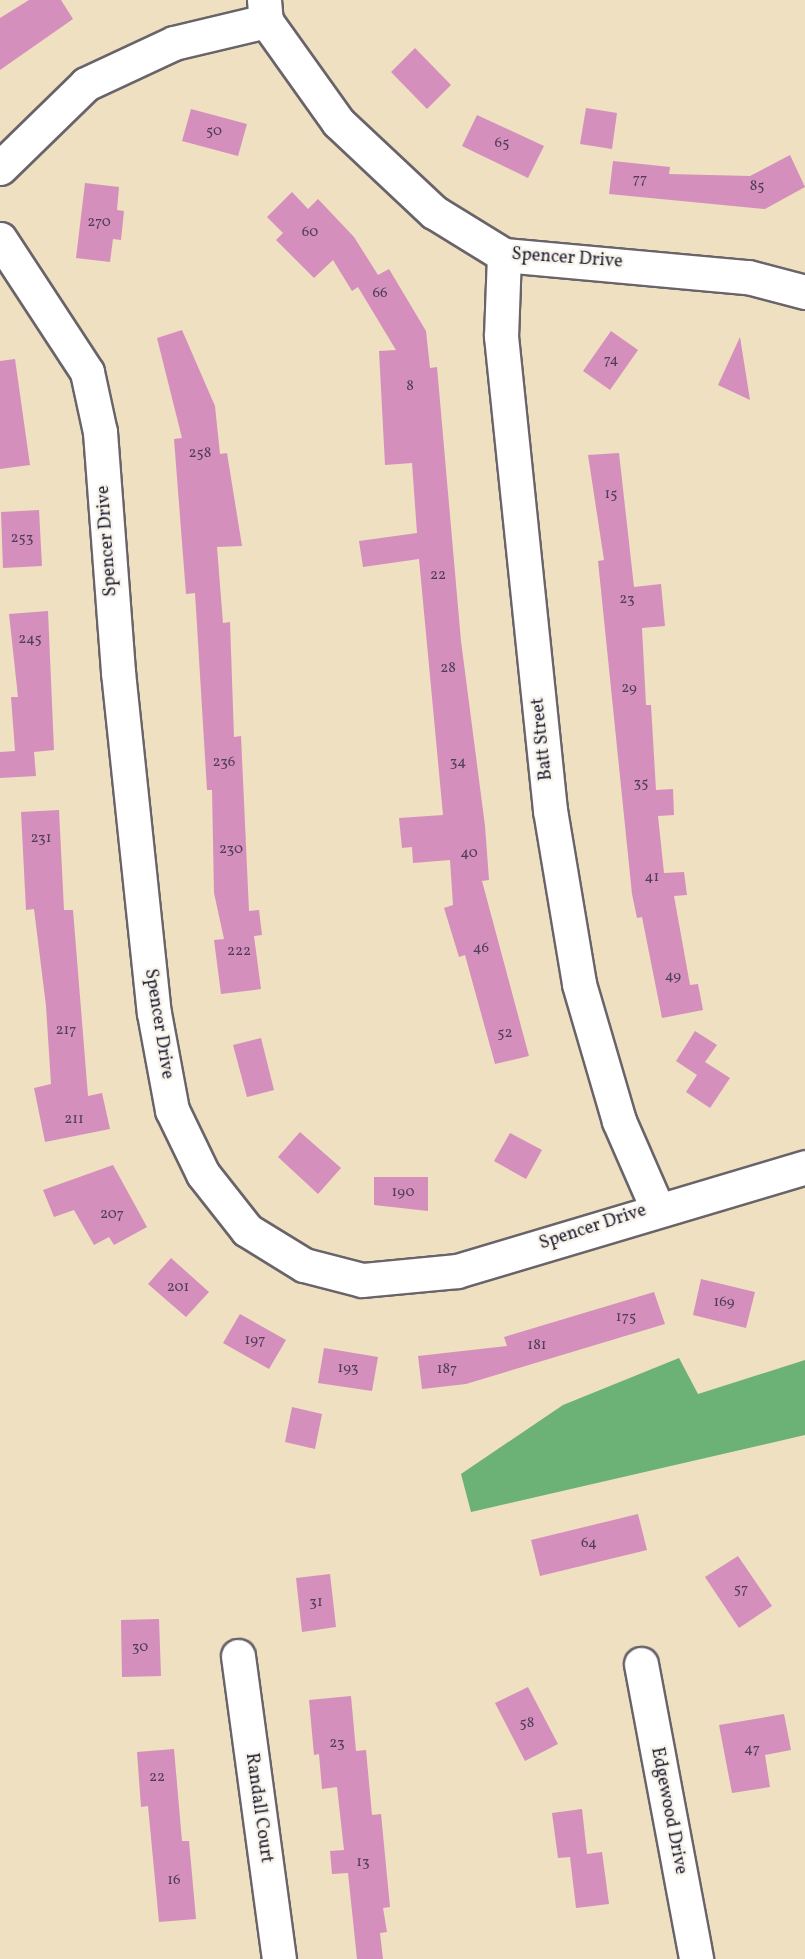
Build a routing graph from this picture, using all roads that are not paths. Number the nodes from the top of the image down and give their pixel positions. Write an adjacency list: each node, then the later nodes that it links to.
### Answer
1 (265, 10): 2 (street); 4 (street, Spencer Drive)
2 (0, 168)
3 (0, 239): 7 (street, Spencer Drive)
4 (504, 255): 5 (street, Spencer Drive); 7 (street, Batt Street)
5 (805, 292)
6 (805, 1167): 7 (street, Spencer Drive)
7 (657, 1208)
8 (238, 1656): 10 (street, Randall Court)
9 (641, 1664): 11 (street, Edgewood Drive)
10 (279, 1959)
11 (696, 1959)

